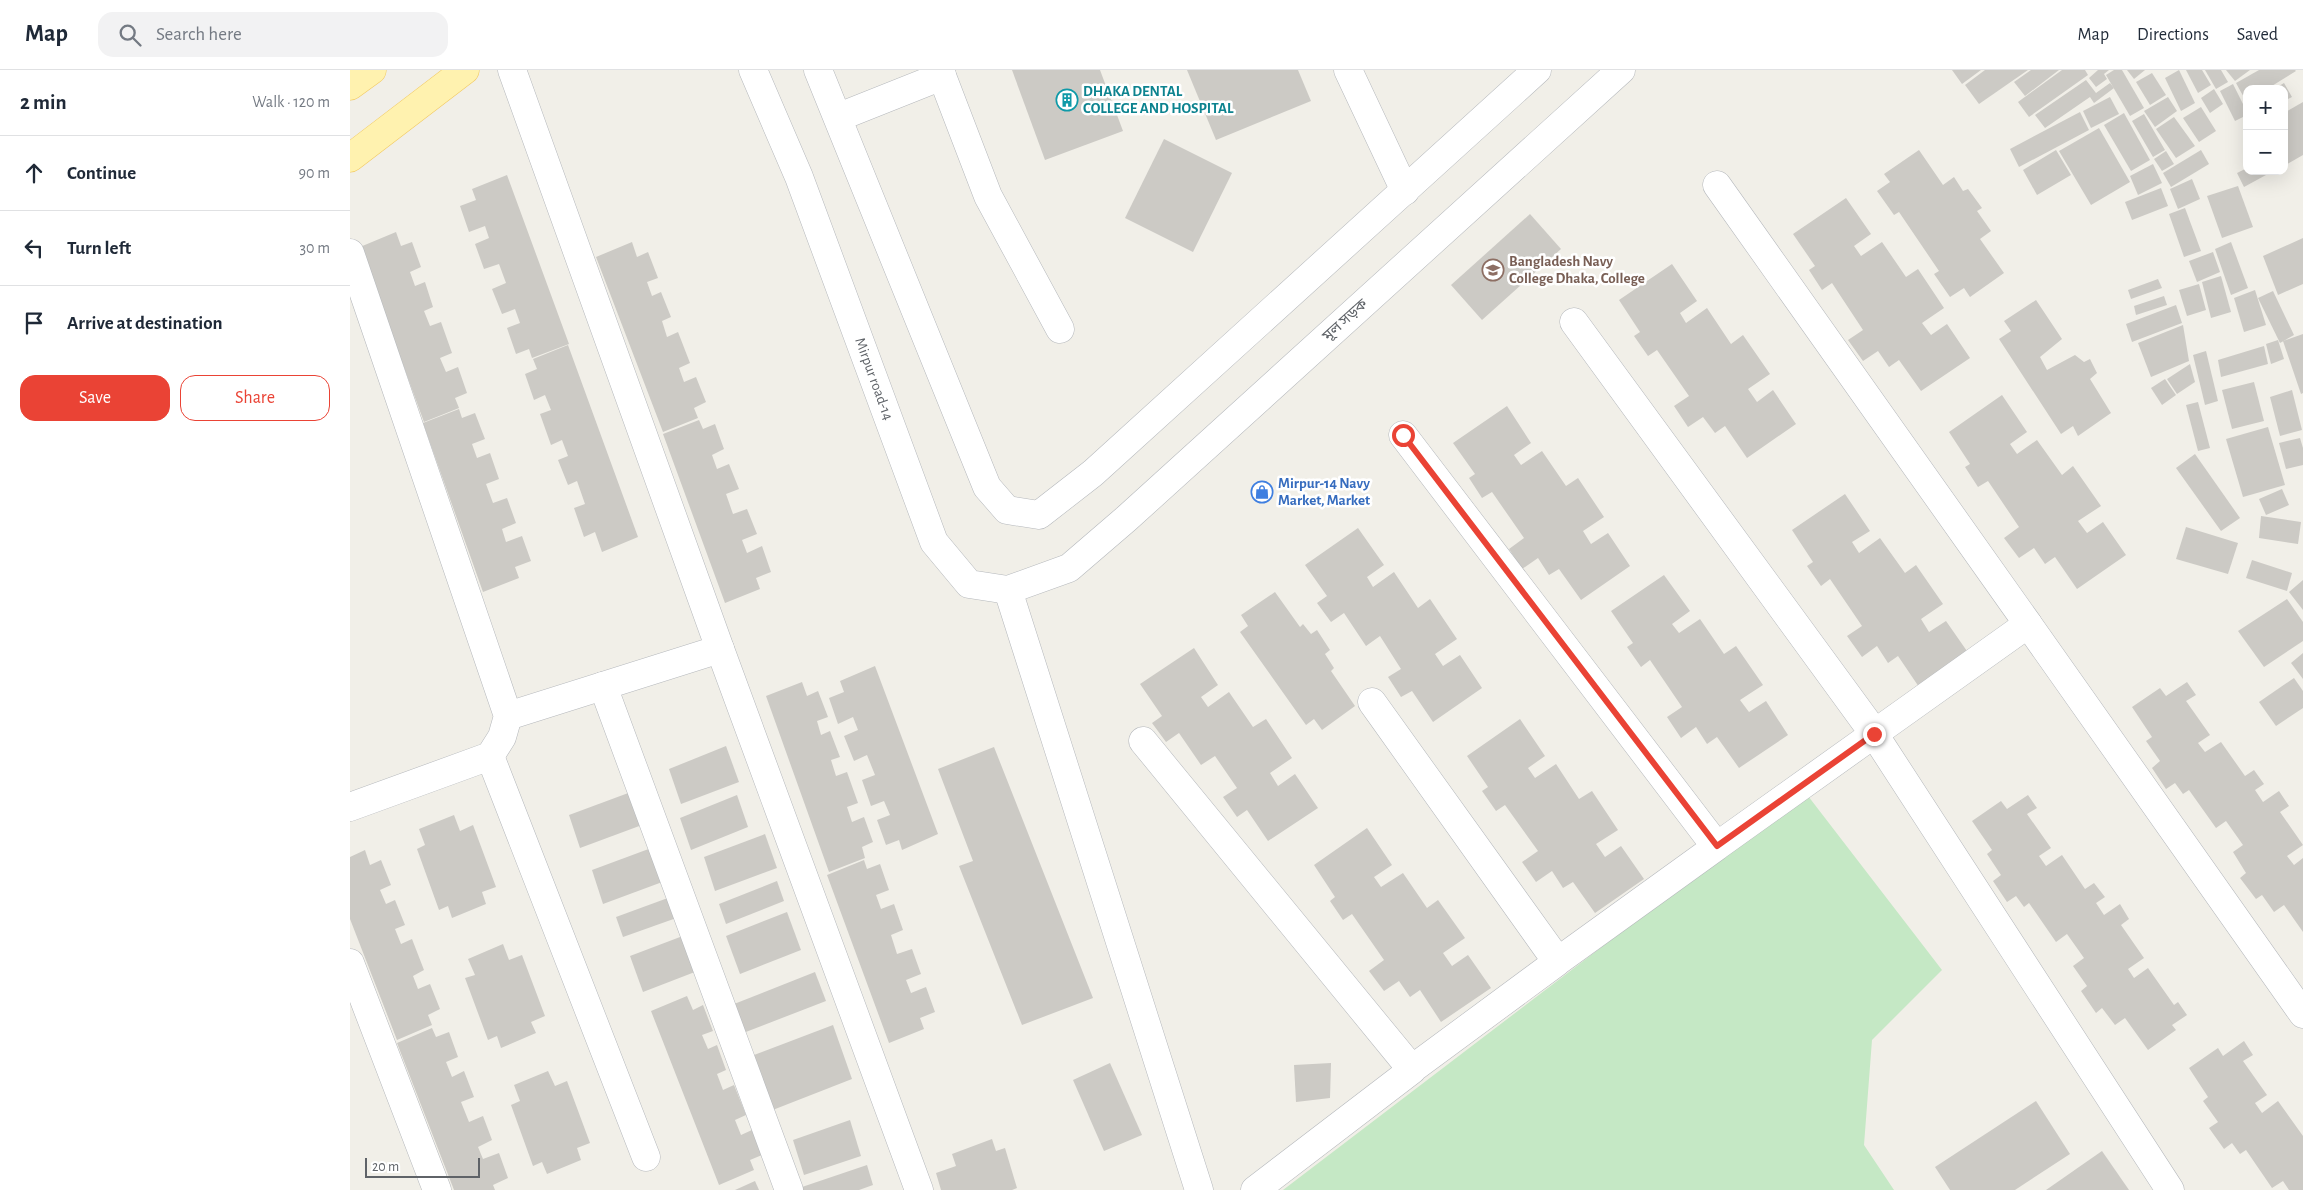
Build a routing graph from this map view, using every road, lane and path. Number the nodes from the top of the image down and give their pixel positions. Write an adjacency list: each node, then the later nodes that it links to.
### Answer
1 (372, 70): 10 (main road)
2 (465, 70): 12 (main road)
3 (512, 70): 22 (street)
4 (753, 70): 20 (street, Mirpur road-14)
5 (818, 70): 11 (street)
6 (1348, 70): 14 (street)
7 (1537, 70): 14 (street)
8 (1621, 70): 19 (street, মূল সড়ক)
9 (941, 73): 11 (street); 16 (street)
10 (350, 86)
11 (839, 117): 14 (street)
12 (350, 158)
13 (1717, 185): 21 (street)
14 (1404, 191)
15 (350, 253): 24 (street)
16 (1060, 329)
17 (1406, 439): 18 (street)
18 (1428, 467): 25 (street); 28 (street)
19 (1069, 568): 20 (street, Mirpur road-14)
20 (1008, 590): 36 (street)
21 (2028, 624): 25 (street); 31 (street)
22 (720, 649): 23 (street); 35 (street)
23 (603, 686): 24 (street); 34 (street)
24 (508, 716): 27 (street)
25 (1874, 734): 38 (street)
26 (1146, 745): 28 (street)
27 (490, 756): 29 (street); 32 (street)
28 (1186, 795): 37 (street)
29 (350, 807)
30 (350, 962): 33 (street)
31 (2303, 1014)
32 (646, 1157)
33 (437, 1190)
34 (789, 1190)
35 (919, 1190)
36 (1199, 1190)
37 (1254, 1190)
38 (2170, 1190)

